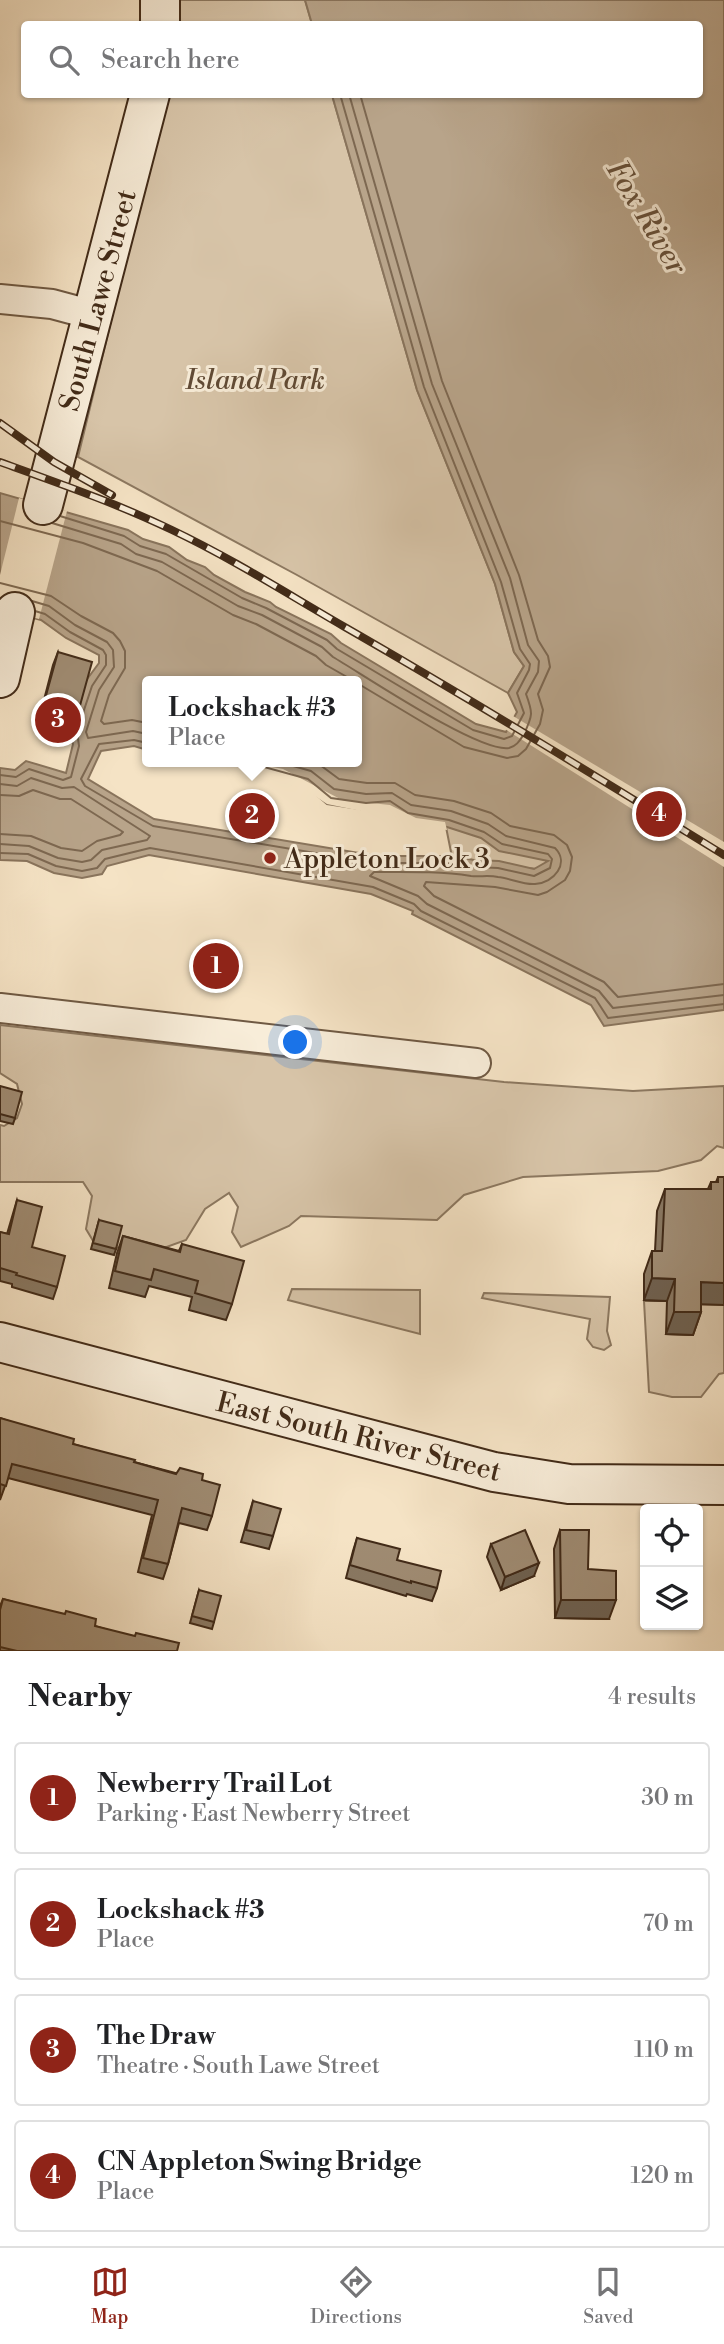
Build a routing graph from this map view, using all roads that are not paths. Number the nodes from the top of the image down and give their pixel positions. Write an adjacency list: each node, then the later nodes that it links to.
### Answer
1 (160, 0): 2 (street)
2 (160, 21)
3 (149, 98): 5 (street, South Lawe Street)
4 (0, 299): 5 (street)
5 (93, 315): 6 (street, South Lawe Street)
6 (43, 505)
7 (15, 612): 8 (street)
8 (2, 665)
9 (0, 1008): 10 (street)
10 (476, 1063)
11 (0, 1342): 12 (street, East South River Street)
12 (724, 1485)

